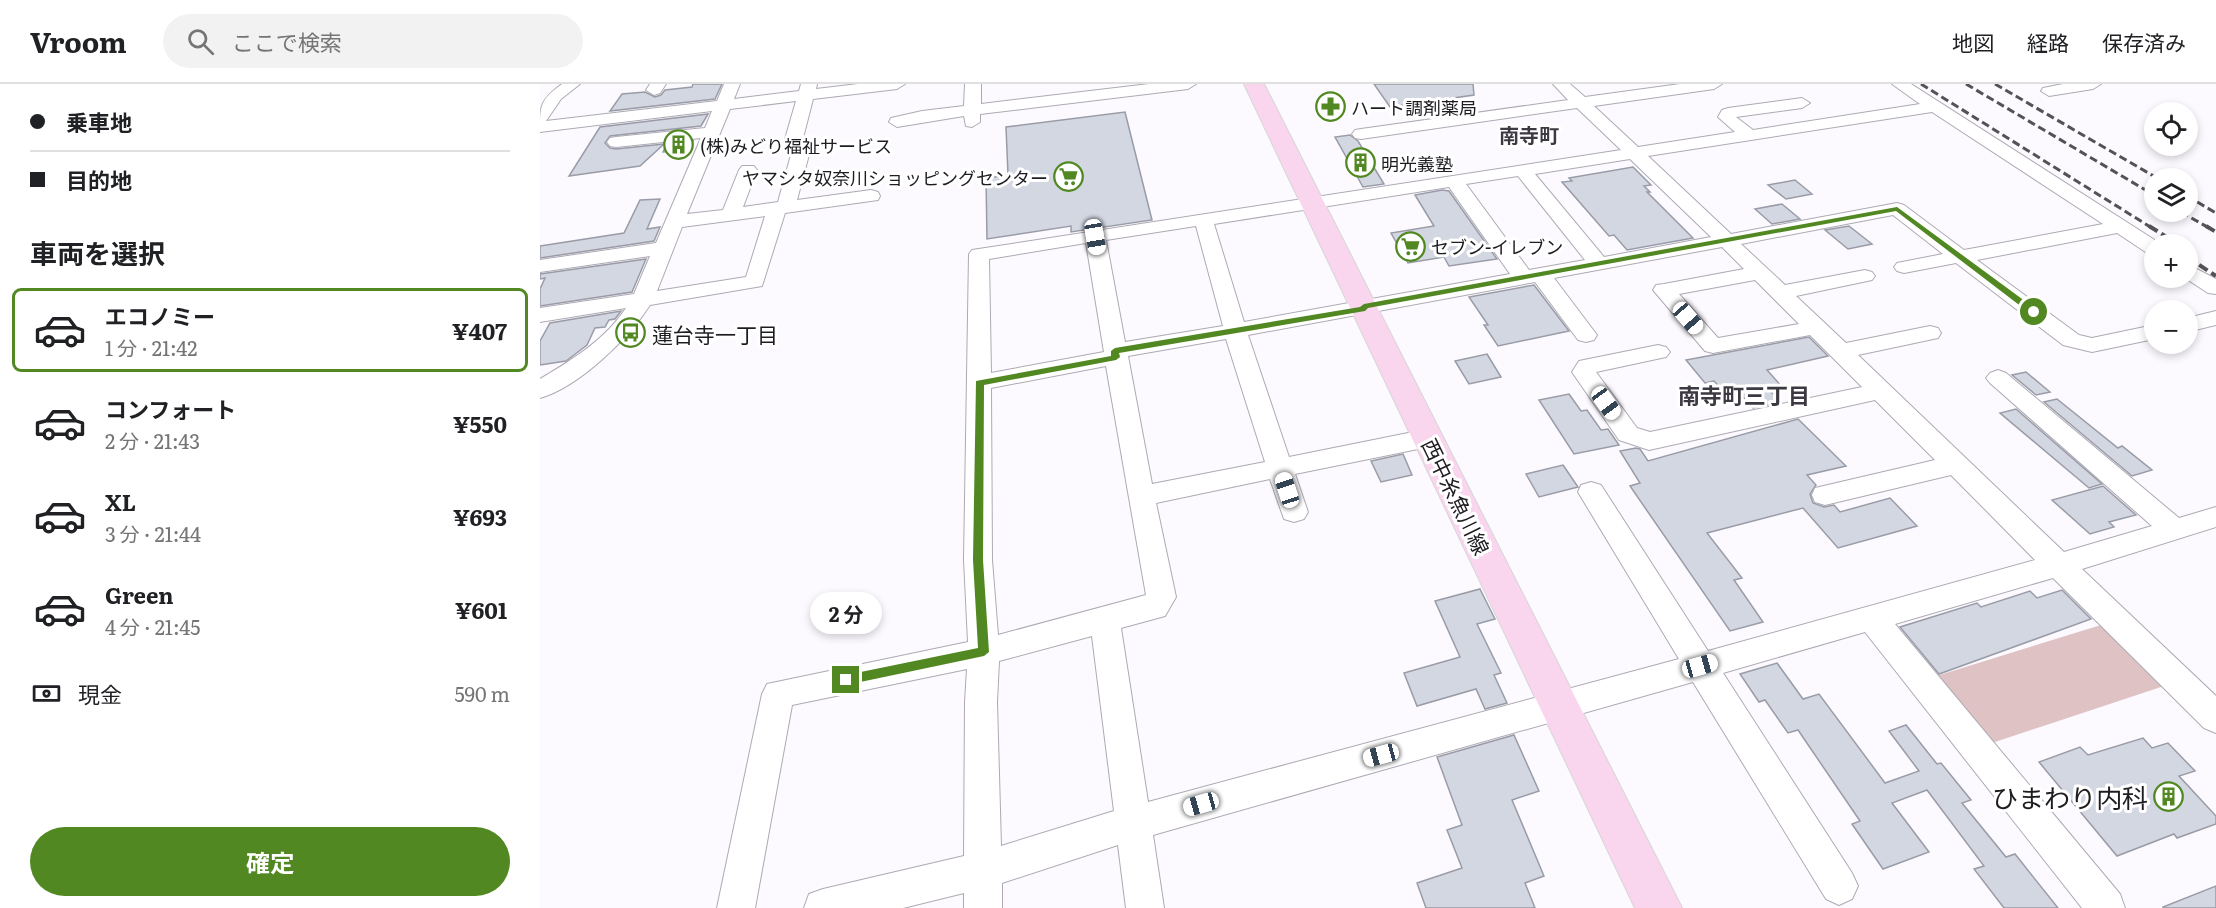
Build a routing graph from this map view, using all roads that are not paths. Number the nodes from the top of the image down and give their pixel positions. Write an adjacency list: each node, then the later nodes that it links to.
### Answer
1 (572, 84): 18 (street)
2 (732, 84): 14 (street)
3 (897, 84): 11 (street)
4 (973, 84): 17 (street)
5 (1188, 84): 17 (street)
6 (1254, 84): 30 (main road, 西中糸魚川線)
7 (1561, 84): 15 (street)
8 (1714, 84): 15 (street)
9 (1900, 84): 16 (street)
10 (2093, 84): 12 (street)
11 (808, 89): 14 (street); 31 (street)
12 (2049, 91)
13 (1802, 103): 23 (street)
14 (724, 104): 20 (street); 21 (street)
15 (1582, 104): 22 (street); 25 (street)
16 (1933, 107): 23 (street); 35 (street)
17 (973, 116): 19 (street)
18 (540, 118)
19 (897, 122)
20 (540, 127)
21 (712, 132): 24 (street); 34 (street)
22 (1361, 134)
23 (1749, 135): 25 (street)
24 (616, 142)
25 (1635, 154): 27 (street); 37 (street)
26 (748, 170): 32 (street)
27 (1524, 172): 28 (street); 41 (street)
28 (1455, 182): 30 (street); 45 (street)
29 (871, 196): 31 (street)
30 (1311, 204): 33 (street); 51 (main road, 西中糸魚川線)
31 (782, 208): 32 (street); 50 (street)
32 (731, 214): 34 (street)
33 (1204, 221): 36 (street); 56 (street)
34 (674, 222): 39 (street)
35 (2120, 227): 38 (street); 40 (street)
36 (1095, 237): 62 (street); 66 (street)
37 (1726, 241): 40 (street); 41 (street); 44 (street)
38 (2144, 243)
39 (663, 248): 42 (street); 50 (street)
40 (1960, 256): 43 (street); 58 (street)
41 (1599, 264): 45 (street)
42 (540, 266)
43 (1904, 267)
44 (1759, 273): 49 (street); 55 (street)
45 (1532, 276): 51 (street); 59 (street)
46 (1865, 276): 49 (street)
47 (2198, 277): 48 (street)
48 (2216, 288)
49 (1779, 293): 55 (street)
50 (642, 300): 52 (street); 63 (street)
51 (1364, 308): 56 (street); 69 (main road, 西中糸魚川線)
52 (540, 315)
53 (2216, 318): 54 (street)
54 (2198, 322)
55 (1814, 327): 61 (street)
56 (1235, 330): 62 (street); 71 (street)
57 (1930, 333): 61 (street)
58 (2144, 334)
59 (1586, 335)
60 (1658, 352): 68 (street)
61 (1839, 352): 68 (street)
62 (1115, 354): 66 (street); 74 (street)
63 (579, 366): 64 (street); 67 (street)
64 (540, 374)
65 (1998, 378): 77 (street)
66 (980, 383): 81 (street)
67 (540, 390)
68 (1880, 391): 70 (street)
69 (1428, 438): 71 (street); 83 (main road, 西中糸魚川線)
70 (1956, 465): 73 (street); 78 (street)
71 (1280, 468): 74 (street); 75 (street)
72 (1591, 492): 82 (street)
73 (1825, 495)
74 (1141, 496): 80 (street)
75 (1294, 512)
76 (2213, 521): 77 (street)
77 (2175, 530): 78 (street)
78 (2058, 565): 79 (street); 84 (street)
79 (1871, 617): 82 (street); 93 (street)
80 (1105, 620): 81 (street); 85 (street)
81 (984, 652): 86 (street); 88 (street)
82 (1700, 666): 83 (street); 87 (street)
83 (1560, 706): 85 (street); 92 (main road, 西中糸魚川線)
84 (2216, 718)
85 (1133, 823): 86 (street); 91 (street)
86 (983, 870): 89 (street); 90 (street)
87 (1839, 886)
88 (736, 908)
89 (823, 908)
90 (983, 908)
91 (1145, 908)
92 (1659, 908)
93 (2106, 908)

